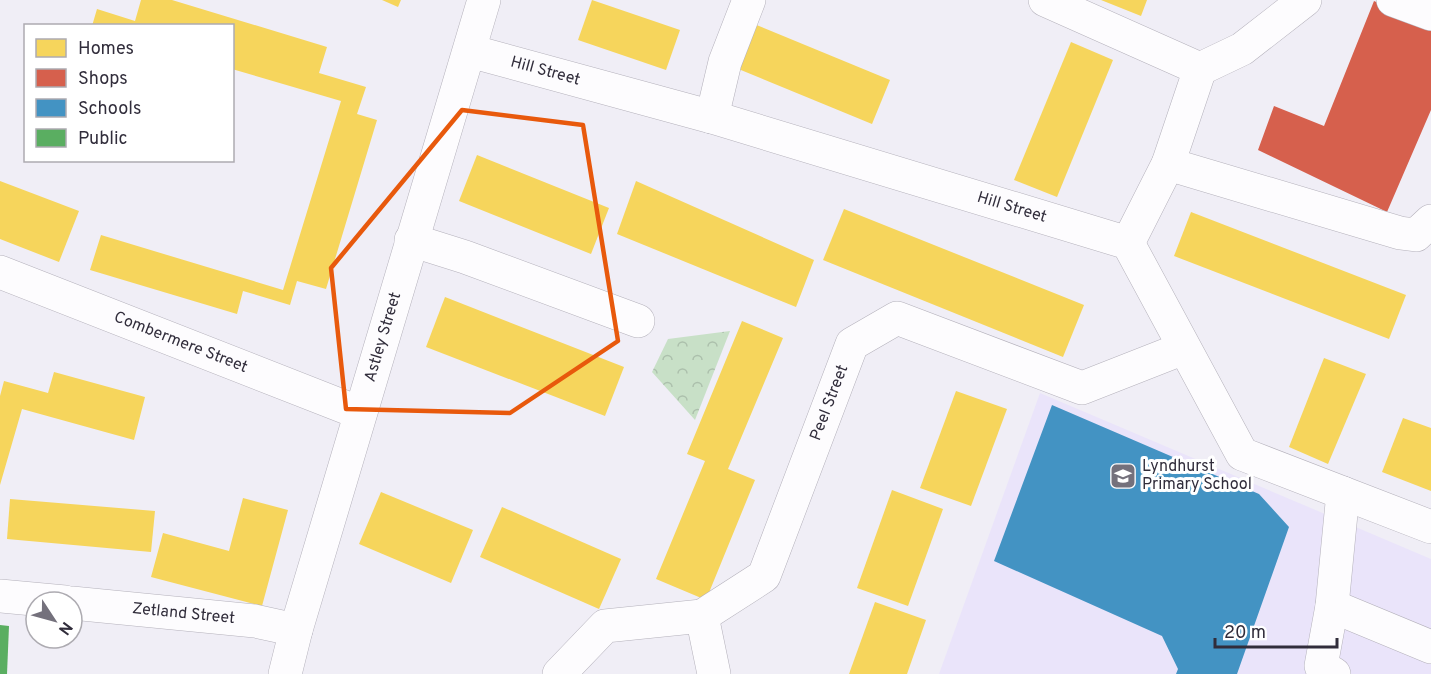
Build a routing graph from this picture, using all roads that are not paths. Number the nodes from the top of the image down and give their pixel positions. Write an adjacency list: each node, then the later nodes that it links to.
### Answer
1 (484, 0): 7 (street, Astley Street)
2 (749, 0): 9 (street)
3 (1045, 0): 8 (street)
4 (1305, 0): 8 (street)
5 (1393, 0): 6 (street)
6 (1431, 14)
7 (470, 51): 9 (street, Hill Street); 12 (street, Astley Street)
8 (1200, 69): 10 (street)
9 (712, 117): 13 (street, Hill Street)
10 (1167, 164): 11 (street); 13 (street)
11 (1431, 221)
12 (411, 240): 15 (street); 17 (street, Astley Street)
13 (1128, 243): 16 (street)
14 (0, 272): 17 (street, Combermere Street)
15 (638, 321)
16 (1185, 348): 18 (street); 24 (street, Peel Street)
17 (360, 413): 25 (street, Astley Street)
18 (1343, 493): 19 (street); 23 (street)
19 (1431, 527)
20 (0, 596): 21 (street)
21 (24, 598)
22 (84, 604): 25 (street, Zetland Street)
23 (1332, 606): 26 (street); 30 (street)
24 (702, 616): 28 (street, Peel Street); 29 (street)
25 (296, 630): 27 (street, Astley Street)
26 (1431, 647)
27 (285, 674)
28 (559, 674)
29 (714, 674)
30 (1334, 674)

